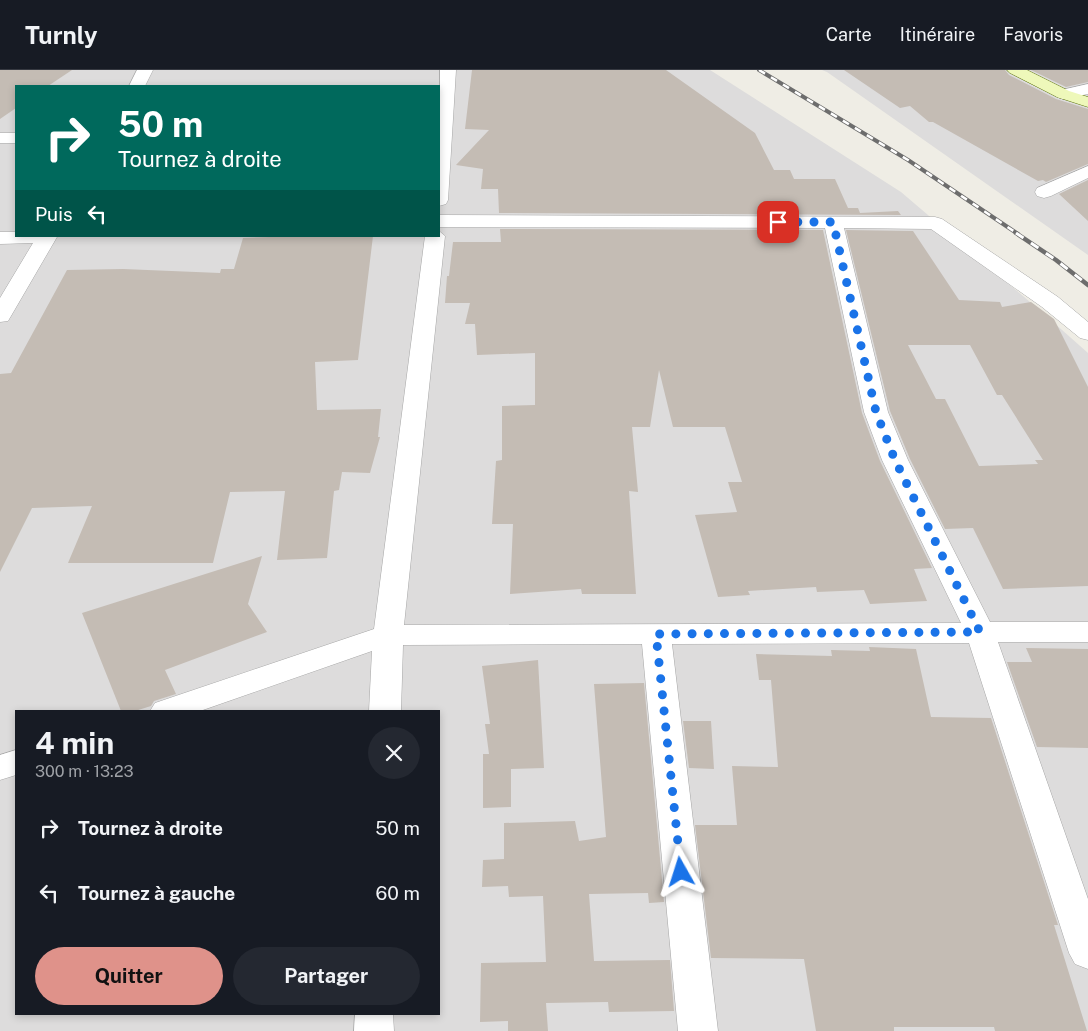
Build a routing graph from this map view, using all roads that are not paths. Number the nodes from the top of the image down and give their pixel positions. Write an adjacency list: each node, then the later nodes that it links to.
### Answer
1 (145, 70): 4 (street)
2 (448, 70): 11 (street)
3 (1015, 70): 6 (street)
4 (138, 85)
5 (1088, 89): 6 (street)
6 (1063, 94): 7 (street)
7 (1088, 102)
8 (0, 138): 9 (street)
9 (15, 138)
10 (1088, 170): 12 (street)
11 (440, 186)
12 (1044, 192)
13 (440, 221): 14 (street)
14 (833, 222): 20 (street); 21 (street)
15 (24, 237): 18 (street)
16 (46, 237): 19 (street)
17 (435, 237): 24 (street)
18 (0, 238)
19 (0, 316)
20 (1088, 332)
21 (980, 632): 22 (street); 23 (street); 29 (street)
22 (1088, 632)
23 (656, 634): 24 (street); 32 (street)
24 (388, 635): 25 (street); 26 (street)
25 (169, 710)
26 (385, 710)
27 (15, 762): 28 (street)
28 (0, 768)
29 (1088, 954)
30 (374, 1015): 31 (street)
31 (374, 1031)
32 (698, 1031)

